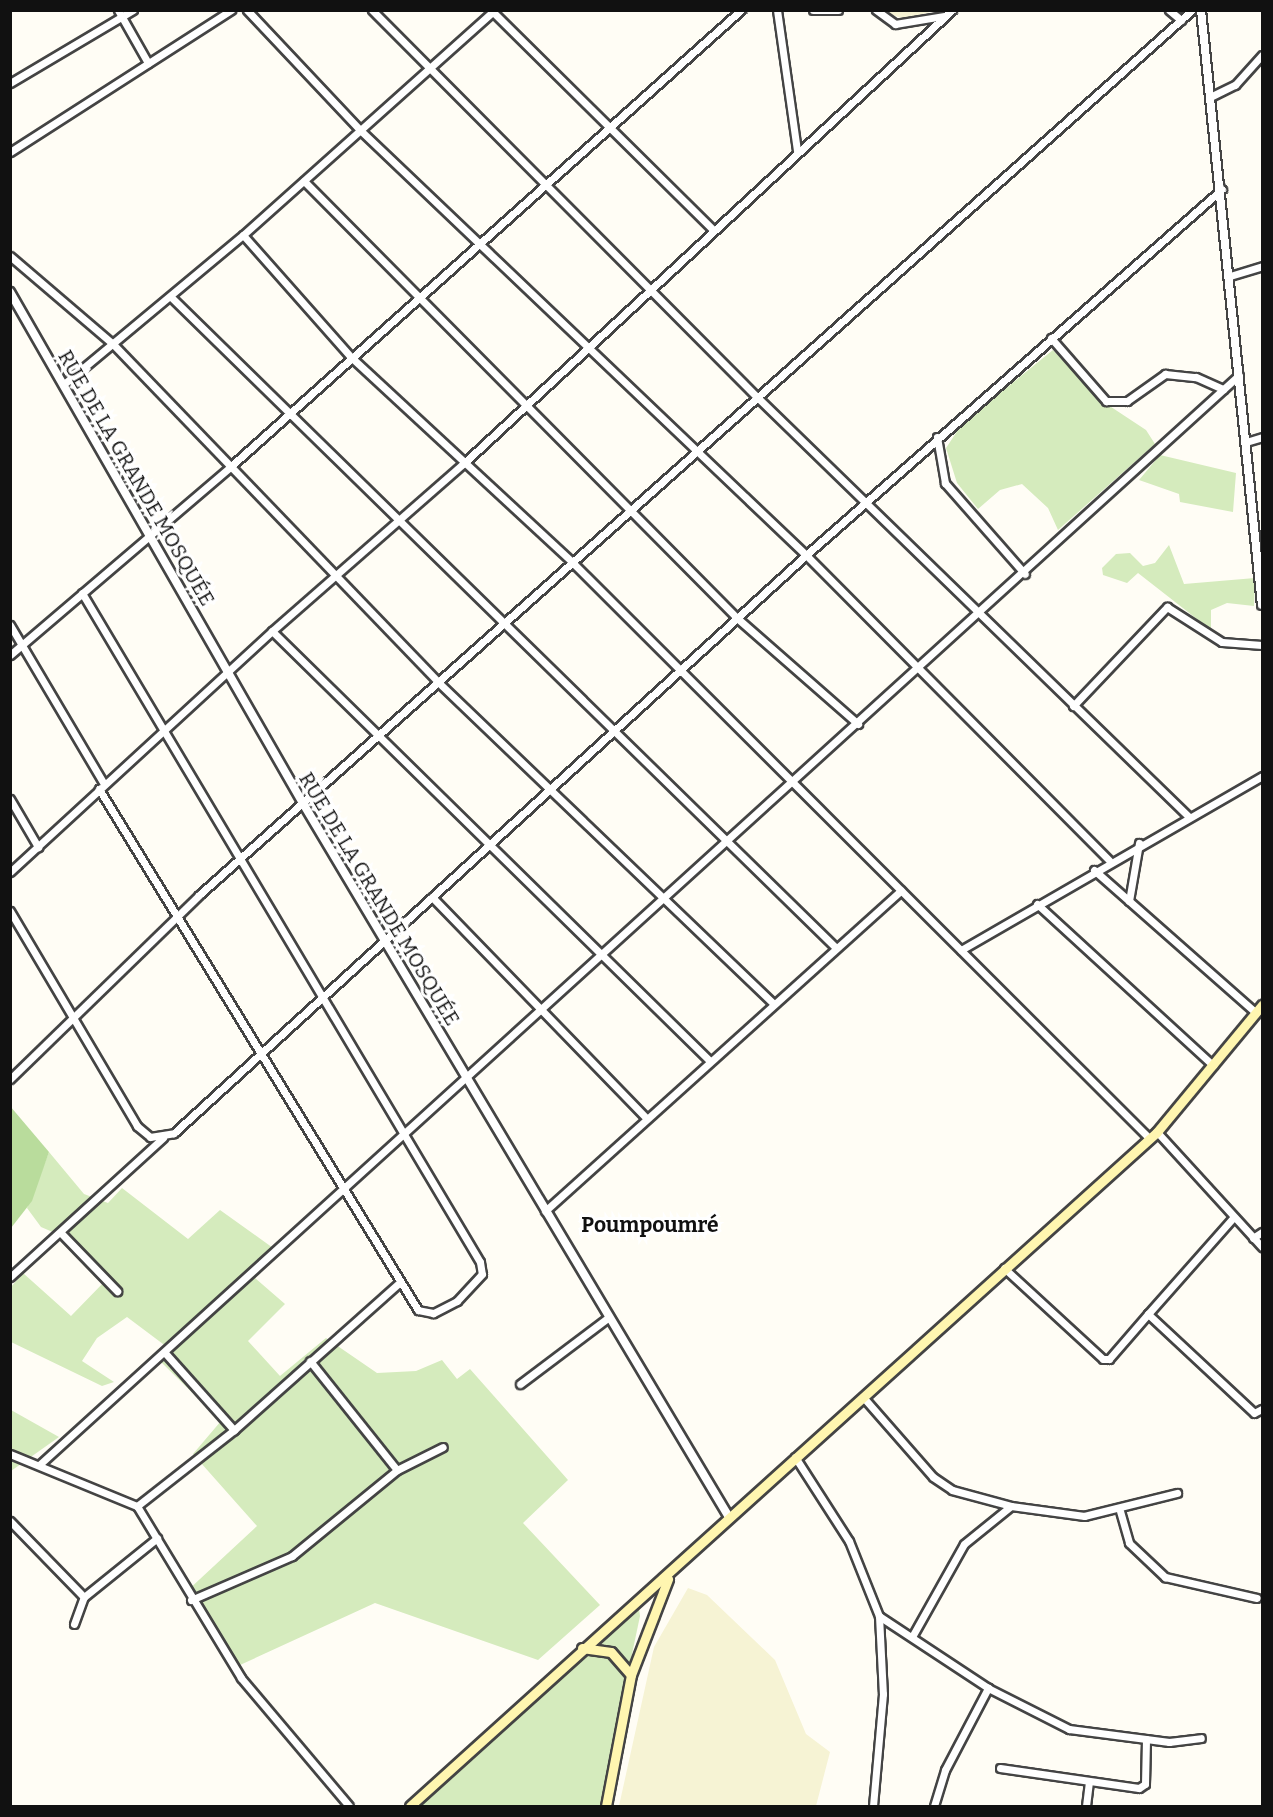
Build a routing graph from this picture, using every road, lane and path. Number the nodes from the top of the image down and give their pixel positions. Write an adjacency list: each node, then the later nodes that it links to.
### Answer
1 (133, 10): 15 (street)
2 (231, 10): 18 (street)
3 (247, 10): 23 (street)
4 (372, 10): 19 (street)
5 (741, 10): 22 (street)
6 (777, 10): 24 (street)
7 (813, 10): 8 (street)
8 (838, 10)
9 (876, 10): 14 (street)
10 (1169, 10): 16 (street)
11 (1192, 10): 16 (street)
12 (1201, 10): 21 (street)
13 (494, 11): 19 (street); 22 (street)
14 (949, 13): 24 (street)
15 (119, 14): 18 (street); 20 (street)
16 (1181, 20): 46 (street)
17 (1263, 56): 21 (street)
18 (148, 63): 25 (street)
19 (430, 64): 23 (street); 27 (street)
20 (10, 82)
21 (1210, 97): 28 (street)
22 (606, 128): 27 (street); 29 (street)
23 (359, 129): 26 (street); 31 (street)
24 (797, 151): 29 (street)
25 (10, 152)
26 (304, 181): 30 (street); 38 (street)
27 (545, 186): 31 (street); 35 (street)
28 (1221, 189): 34 (street); 39 (street)
29 (713, 230): 35 (street)
30 (243, 235): 37 (street); 42 (street)
31 (481, 243): 38 (street); 41 (street)
32 (10, 256): 40 (street)
33 (1263, 266): 34 (street)
34 (1230, 276): 43 (street)
35 (650, 289): 41 (street); 46 (street)
36 (10, 292): 44 (street, RUE DE LA GRANDE MOSQUÉE)
37 (172, 298): 40 (street); 48 (street)
38 (418, 298): 42 (street); 47 (street)
39 (1052, 338): 45 (street); 49 (street)
40 (112, 343): 44 (street); 54 (street)
41 (588, 346): 47 (street); 52 (street)
42 (352, 358): 48 (street); 53 (street)
43 (1239, 375): 45 (street); 51 (street)
44 (64, 384): 58 (street, RUE DE LA GRANDE MOSQUÉE)
45 (1223, 389): 61 (street)
46 (756, 396): 52 (street); 55 (street)
47 (526, 406): 53 (street); 56 (street)
48 (290, 414): 54 (street); 57 (street)
49 (938, 437): 55 (street); 61 (street)
50 (1263, 437): 51 (street)
51 (1246, 442): 64 (street)
52 (696, 450): 56 (street); 59 (street)
53 (463, 464): 57 (street); 60 (street)
54 (230, 468): 58 (street); 62 (street)
55 (868, 503): 59 (street); 65 (street)
56 (630, 510): 60 (street); 66 (street)
57 (398, 519): 62 (street); 67 (street)
58 (150, 536): 63 (street); 75 (street, RUE DE LA GRANDE MOSQUÉE)
59 (806, 555): 66 (street); 74 (street)
60 (572, 562): 67 (street); 73 (street)
61 (1025, 574): 65 (street)
62 (334, 576): 69 (street); 76 (street)
63 (82, 593): 70 (street); 79 (street)
64 (1262, 604)
65 (980, 616): 74 (street); 77 (street)
66 (737, 618): 73 (street); 78 (street)
67 (504, 623): 76 (street); 80 (street)
68 (10, 625): 70 (street)
69 (272, 631): 75 (street); 81 (street)
70 (22, 644): 72 (street); 84 (street)
71 (1263, 645): 77 (street)
72 (10, 655)
73 (680, 670): 80 (street); 83 (street)
74 (918, 670): 78 (street); 94 (street)
75 (226, 672): 79 (street); 87 (street, RUE DE LA GRANDE MOSQUÉE)
76 (438, 682): 81 (street); 85 (street)
77 (1073, 706): 88 (street)
78 (858, 724): 83 (street)
79 (163, 729): 84 (street); 93 (street)
80 (614, 731): 85 (street); 89 (street)
81 (380, 737): 87 (street); 90 (street)
82 (1263, 776): 88 (street)
83 (792, 783): 89 (street); 97 (street)
84 (101, 787): 92 (street); 103 (street)
85 (552, 787): 90 (street); 99 (street)
86 (10, 799): 92 (street)
87 (304, 805): 93 (street); 104 (street, RUE DE LA GRANDE MOSQUÉE)
88 (1189, 817): 91 (street)
89 (726, 840): 99 (street); 105 (street)
90 (492, 843): 98 (street); 107 (street)
91 (1139, 843): 94 (street); 100 (street)
92 (38, 847): 96 (street)
93 (241, 859): 103 (street); 108 (street)
94 (1109, 860): 95 (street)
95 (1094, 870): 100 (street); 101 (street)
96 (10, 872)
97 (902, 891): 105 (street); 106 (street)
98 (432, 897): 104 (street); 110 (street)
99 (661, 898): 107 (street); 109 (street)
100 (1129, 901): 111 (street)
101 (1037, 904): 106 (street); 115 (street)
102 (10, 911): 112 (street)
103 (178, 916): 112 (street); 113 (street)
104 (385, 940): 108 (street); 116 (street, RUE DE LA GRANDE MOSQUÉE)
105 (836, 948): 109 (street)
106 (961, 950): 120 (street)
107 (599, 956): 110 (street); 114 (street)
108 (325, 995): 113 (street); 119 (street)
109 (774, 1004): 114 (street)
110 (541, 1007): 116 (street); 118 (street)
111 (1259, 1009): 115 (main road)
112 (72, 1019): 117 (street); 121 (street)
113 (262, 1053): 121 (street); 122 (street)
114 (710, 1061): 118 (street)
115 (1213, 1065): 120 (main road)
116 (466, 1076): 119 (street); 123 (street, RUE DE LA GRANDE MOSQUÉE)
117 (10, 1079)
118 (646, 1118): 123 (street)
119 (404, 1134): 122 (street); 131 (street)
120 (1153, 1135): 124 (street); 129 (main road)
121 (163, 1138): 126 (street)
122 (344, 1189): 131 (street); 135 (street)
123 (545, 1211): 134 (street, RUE DE LA GRANDE MOSQUÉE)
124 (1232, 1219): 127 (street); 133 (street)
125 (1263, 1232): 127 (street)
126 (61, 1233): 130 (street); 132 (street)
127 (1253, 1238): 128 (street)
128 (1263, 1247)
129 (1004, 1268): 133 (street); 138 (main road)
130 (10, 1277)
131 (399, 1283): 136 (street)
132 (117, 1291)
133 (1148, 1314): 139 (street)
134 (609, 1317): 137 (street); 150 (street, RUE DE LA GRANDE MOSQUÉE)
135 (166, 1354): 140 (street); 144 (street)
136 (310, 1361): 140 (street); 145 (street)
137 (520, 1384)
138 (863, 1397): 143 (main road); 148 (street)
139 (1263, 1409)
140 (234, 1430): 147 (street)
141 (443, 1447): 145 (street)
142 (10, 1454): 144 (street)
143 (795, 1457): 150 (main road); 157 (street)
144 (39, 1465): 147 (street)
145 (397, 1470): 156 (street)
146 (1177, 1494): 149 (street)
147 (137, 1506): 152 (street)
148 (1011, 1506): 149 (street); 159 (street)
149 (1120, 1511): 155 (street)
150 (729, 1517): 153 (main road)
151 (10, 1521): 154 (street)
152 (157, 1538): 154 (street); 156 (street)
153 (672, 1572): 160 (main road); 161 (main road)
154 (84, 1597): 158 (street)
155 (1257, 1598)
156 (191, 1600): 167 (street)
157 (879, 1616): 159 (street); 170 (street)
158 (74, 1624)
159 (913, 1635): 162 (street)
160 (582, 1648): 161 (main road); 168 (main road)
161 (631, 1675): 169 (main road)
162 (988, 1688): 164 (street); 171 (street)
163 (1202, 1738): 164 (street)
164 (1146, 1739): 166 (street)
165 (1000, 1768): 166 (street)
166 (1089, 1783): 172 (street)
167 (349, 1806)
168 (410, 1806)
169 (606, 1806)
170 (873, 1806)
171 (934, 1806)
172 (1086, 1806)

